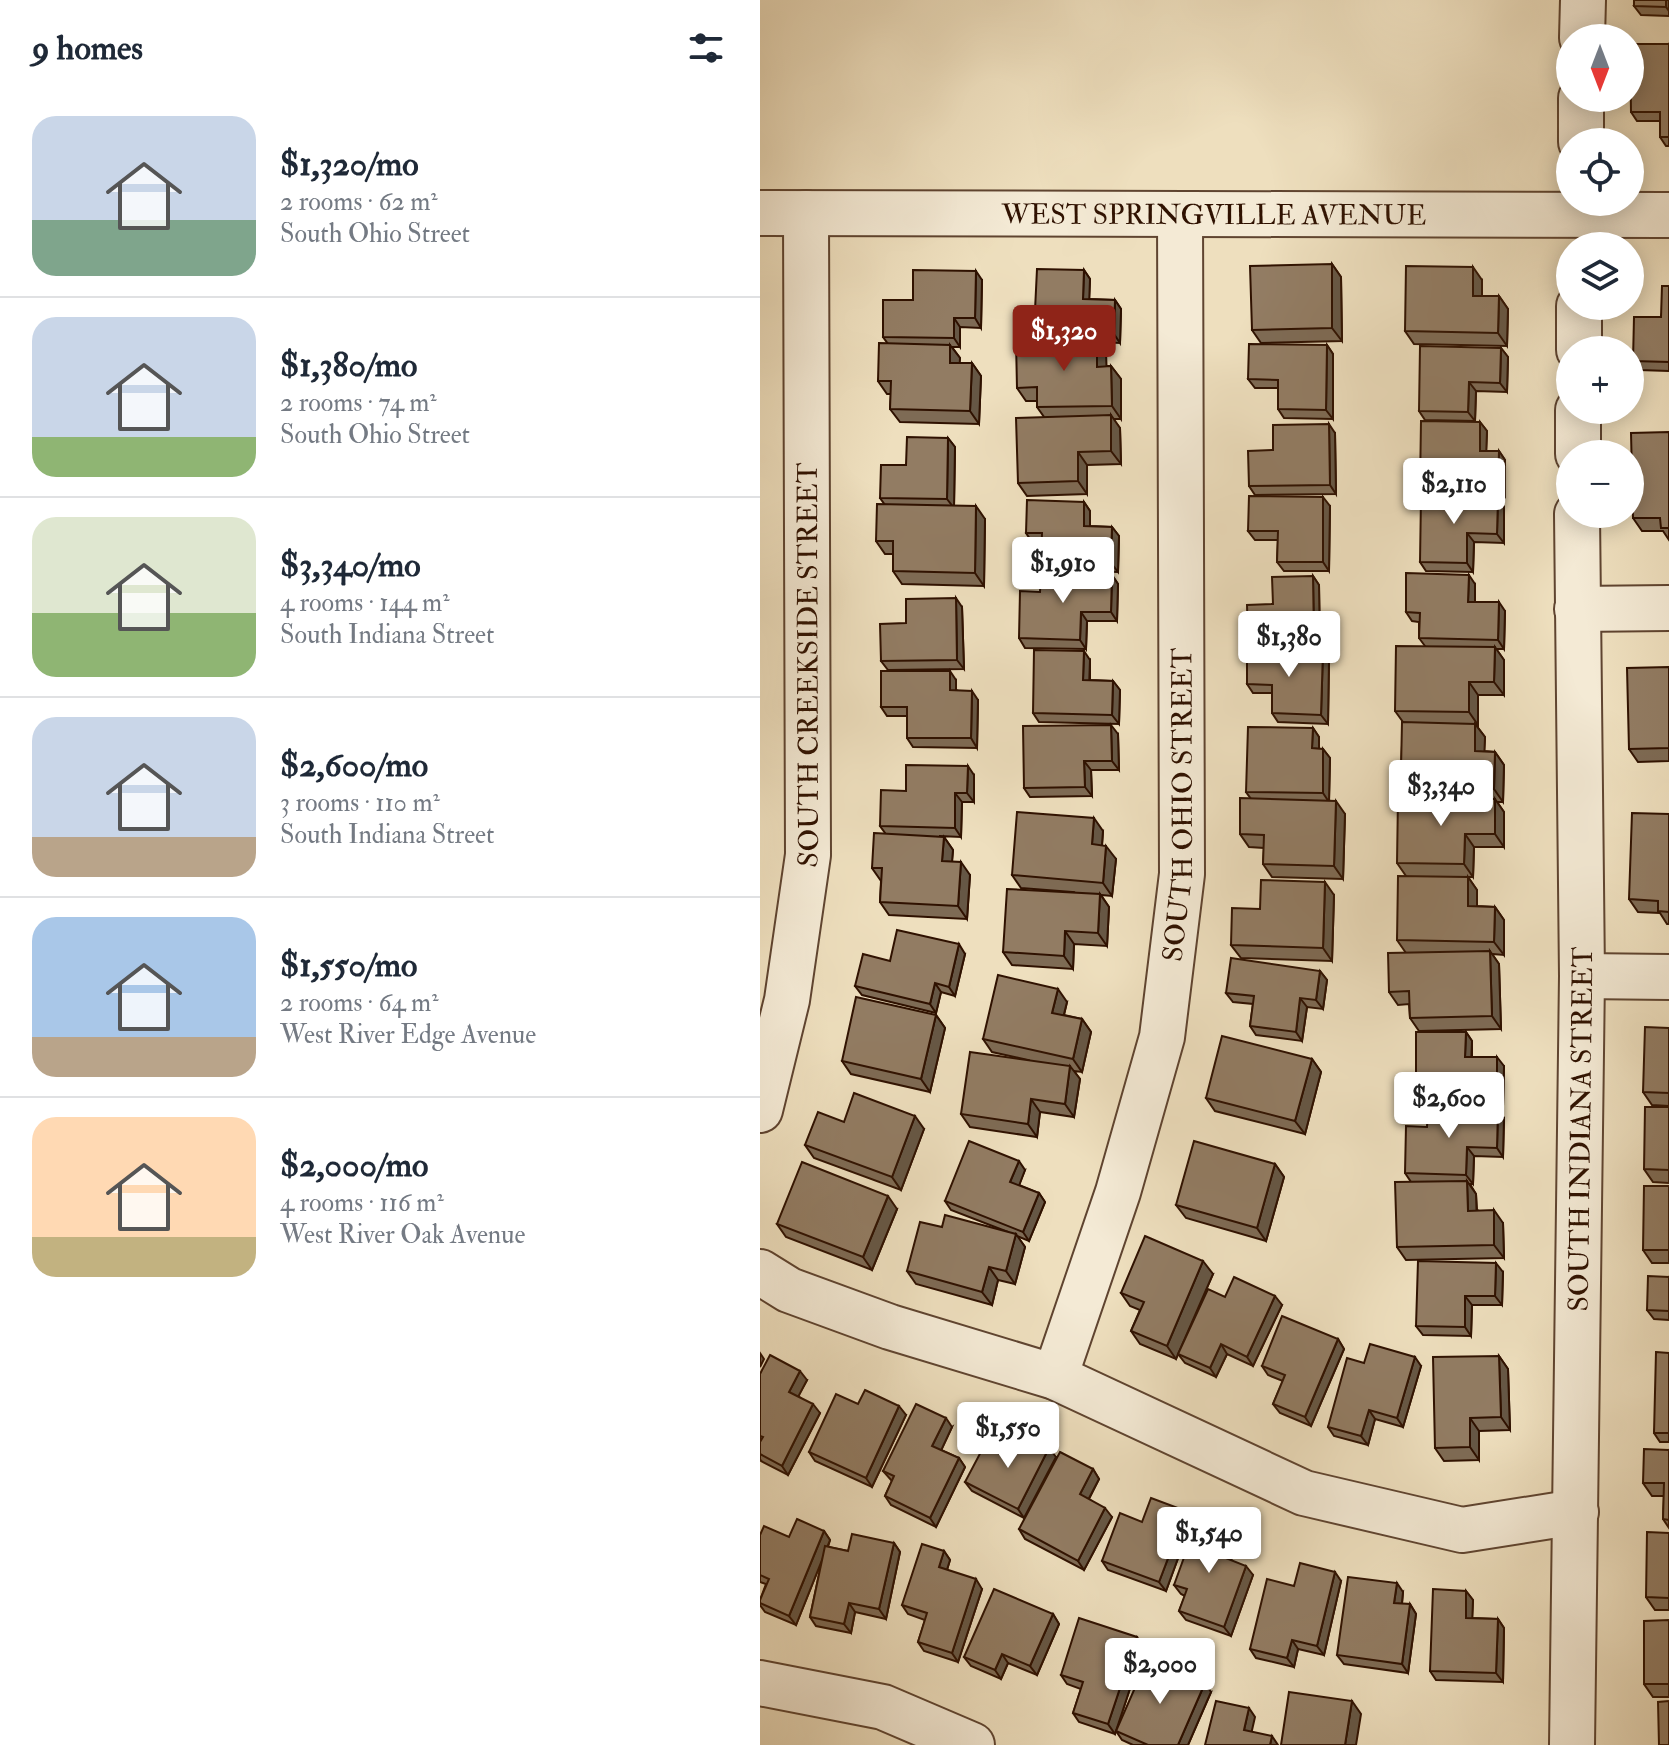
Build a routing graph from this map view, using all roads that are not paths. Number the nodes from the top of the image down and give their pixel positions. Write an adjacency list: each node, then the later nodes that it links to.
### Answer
1 (1583, 0): 2 (street)
2 (1582, 24)
3 (760, 213): 4 (street, WEST SPRINGVILLE AVENUE)
4 (806, 213): 5 (street, WEST SPRINGVILLE AVENUE); 13 (street, SOUTH CREEKSIDE STREET)
5 (1180, 214): 7 (street, WEST SPRINGVILLE AVENUE); 15 (street, SOUTH OHIO STREET)
6 (1669, 215): 7 (street, WEST SPRINGVILLE AVENUE)
7 (1580, 221)
8 (1577, 528): 10 (street, SOUTH INDIANA STREET)
9 (1669, 608): 10 (street)
10 (1577, 609): 11 (street, SOUTH INDIANA STREET)
11 (1582, 976): 12 (street); 16 (street, SOUTH INDIANA STREET)
12 (1669, 977)
13 (760, 1110)
14 (760, 1272): 15 (street)
15 (1055, 1377): 16 (street)
16 (1576, 1512): 19 (street, SOUTH INDIANA STREET)
17 (760, 1683): 18 (street)
18 (972, 1745)
19 (1572, 1745)

